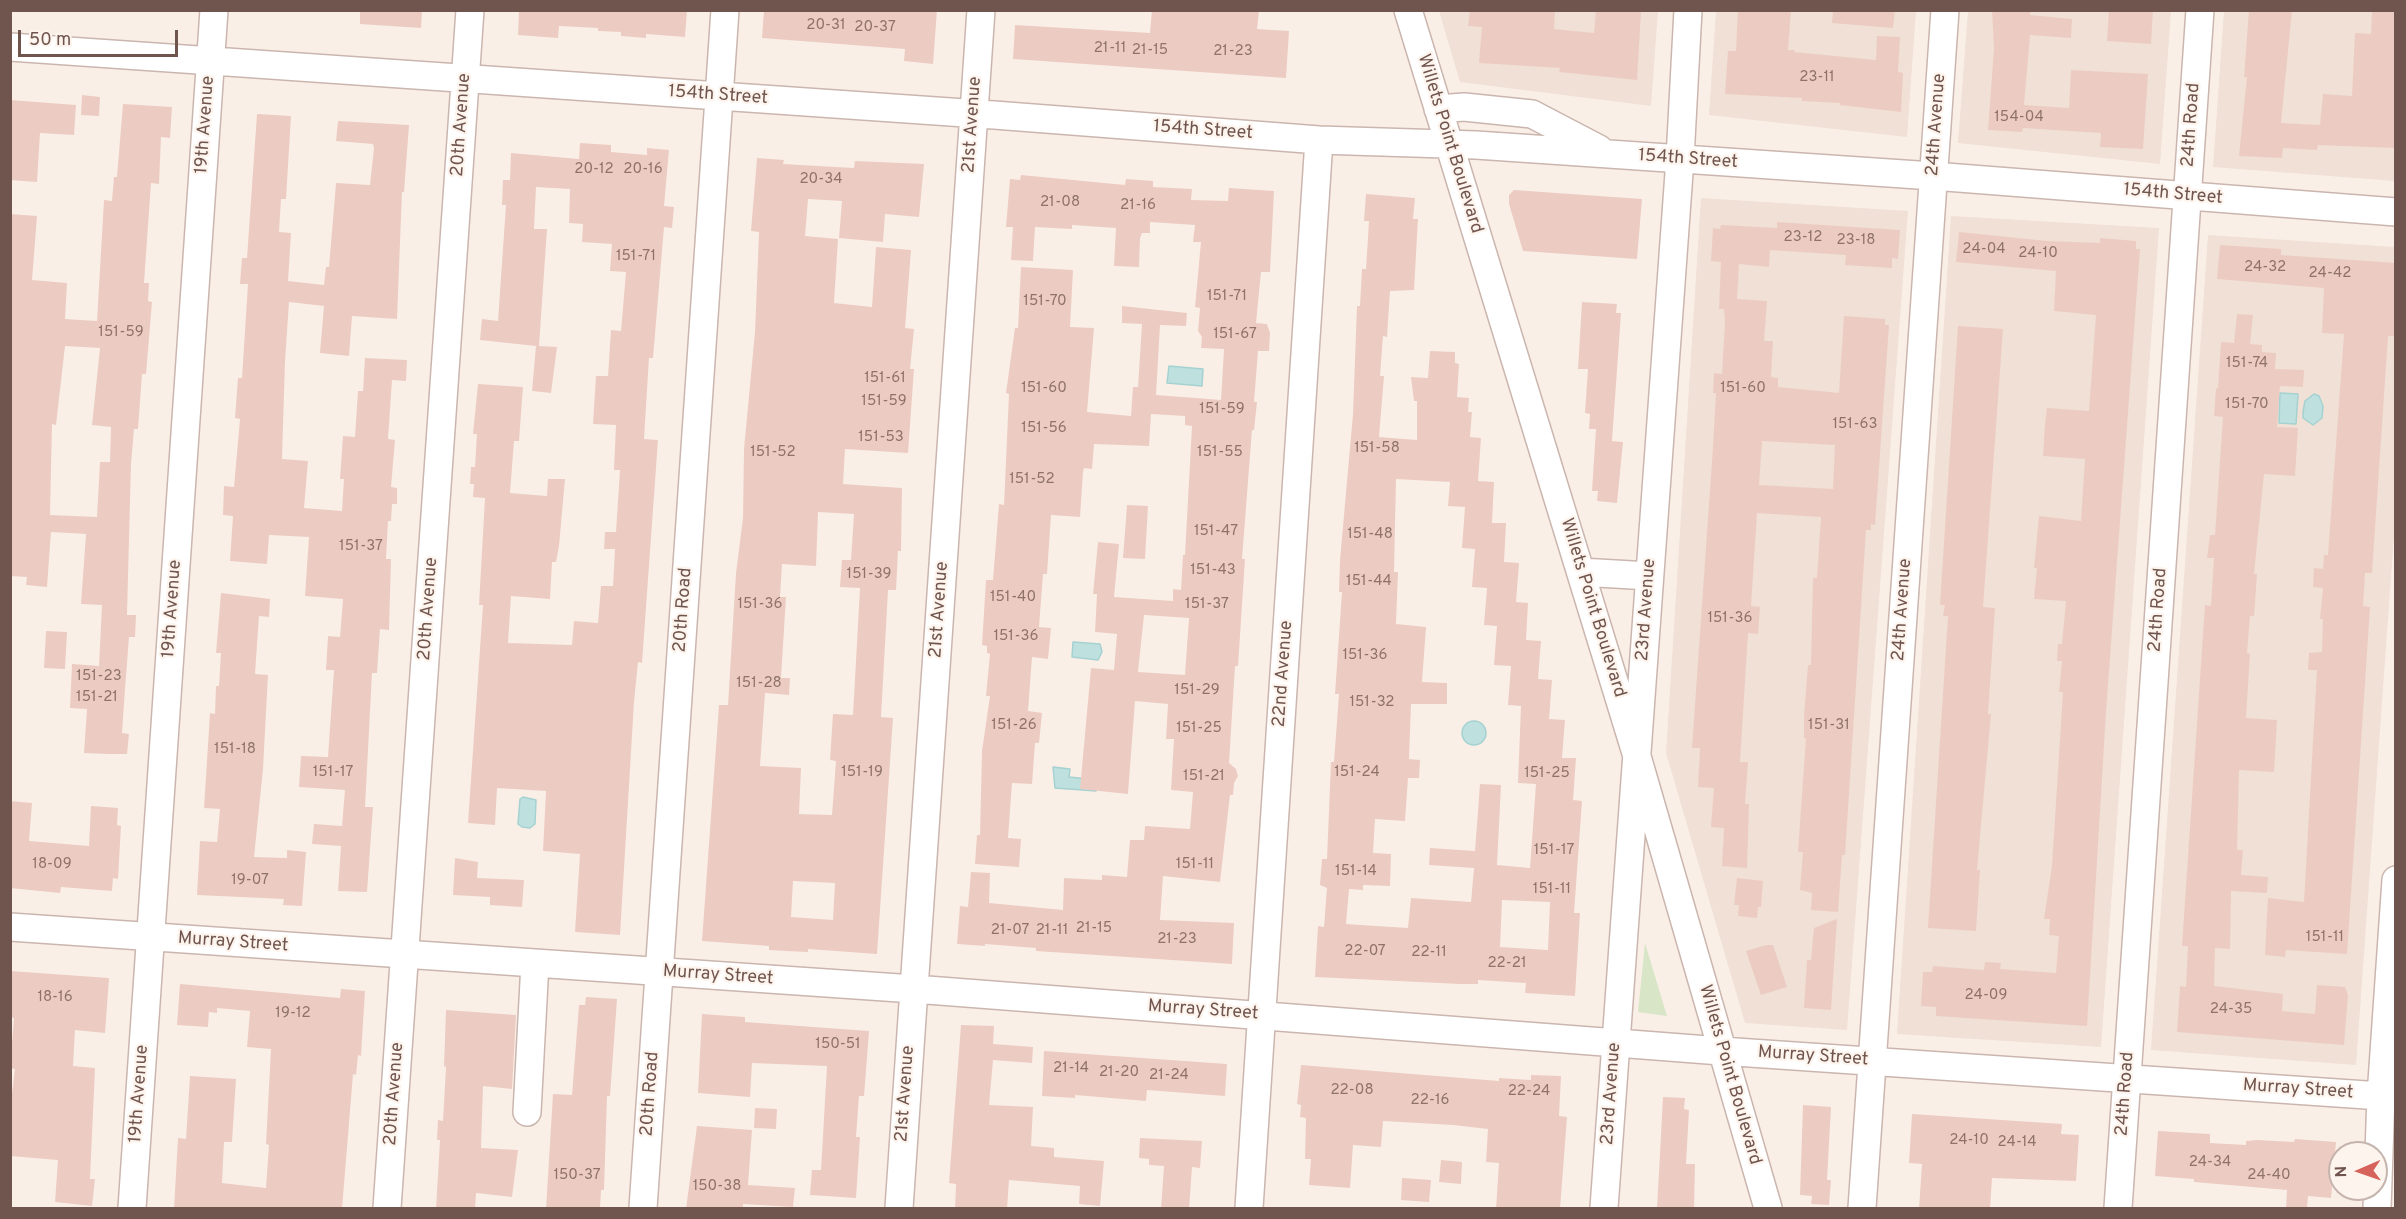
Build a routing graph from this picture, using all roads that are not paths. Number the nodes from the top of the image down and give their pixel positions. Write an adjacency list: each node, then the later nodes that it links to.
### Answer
1 (214, 10): 10 (street, 19th Avenue)
2 (470, 10): 11 (street, 20th Avenue)
3 (725, 10): 12 (street, 20th Road)
4 (981, 10): 14 (street, 21st Avenue)
5 (1408, 10): 13 (street, Willets Point Boulevard)
6 (1688, 10): 18 (street, 23rd Avenue)
7 (1945, 10): 19 (street, 24th Avenue)
8 (2200, 10): 20 (street, 24th Road)
9 (10, 47): 10 (street, 154th Street)
10 (211, 61): 11 (street, 154th Street); 27 (street, 19th Avenue)
11 (466, 79): 12 (street, 154th Street); 28 (street, 20th Avenue)
12 (719, 97): 14 (street, 154th Street); 30 (street, 20th Road)
13 (1438, 109): 16 (street, Willets Point Boulevard); 17 (street)
14 (974, 114): 15 (street, 154th Street); 31 (street, 21st Avenue)
15 (1319, 140): 16 (street, 154th Street); 32 (street, 22nd Avenue)
16 (1449, 144): 17 (street, 154th Street); 22 (street, Willets Point Boulevard)
17 (1610, 155): 18 (street, 154th Street)
18 (1680, 159): 19 (street, 154th Street); 23 (street, 23rd Avenue)
19 (1934, 176): 20 (street, 154th Street); 35 (street, 24th Avenue)
20 (2187, 197): 21 (street, 154th Street); 36 (street, 24th Road)
21 (2396, 212)
22 (1581, 572): 23 (street); 24 (street, Willets Point Boulevard)
23 (1649, 576): 24 (street, 23rd Avenue)
24 (1636, 753): 33 (street, 23rd Avenue); 34 (street, Willets Point Boulevard)
25 (2396, 880): 37 (street)
26 (10, 927): 27 (street, Murray Street)
27 (150, 937): 28 (street, Murray Street); 39 (street, 19th Avenue)
28 (405, 954): 29 (street, Murray Street); 40 (street, 20th Avenue)
29 (535, 963): 30 (street, Murray Street); 38 (street)
30 (659, 971): 31 (street, Murray Street); 41 (street, 20th Road)
31 (914, 989): 32 (street, Murray Street); 42 (street, 21st Avenue)
32 (1262, 1015): 33 (street, Murray Street); 43 (street, 22nd Avenue)
33 (1616, 1043): 34 (street, Murray Street); 44 (street, 23rd Avenue)
34 (1721, 1051): 35 (street, Murray Street); 45 (street, Willets Point Boulevard)
35 (1872, 1061): 36 (street, Murray Street); 46 (street, 24th Avenue)
36 (2127, 1078): 37 (street, Murray Street); 47 (street, 24th Road)
37 (2388, 1096): 48 (street)
38 (527, 1112)
39 (132, 1209)
40 (387, 1209)
41 (643, 1209)
42 (898, 1209)
43 (1249, 1209)
44 (1604, 1209)
45 (1768, 1209)
46 (1862, 1209)
47 (2118, 1209)
48 (2377, 1209)

